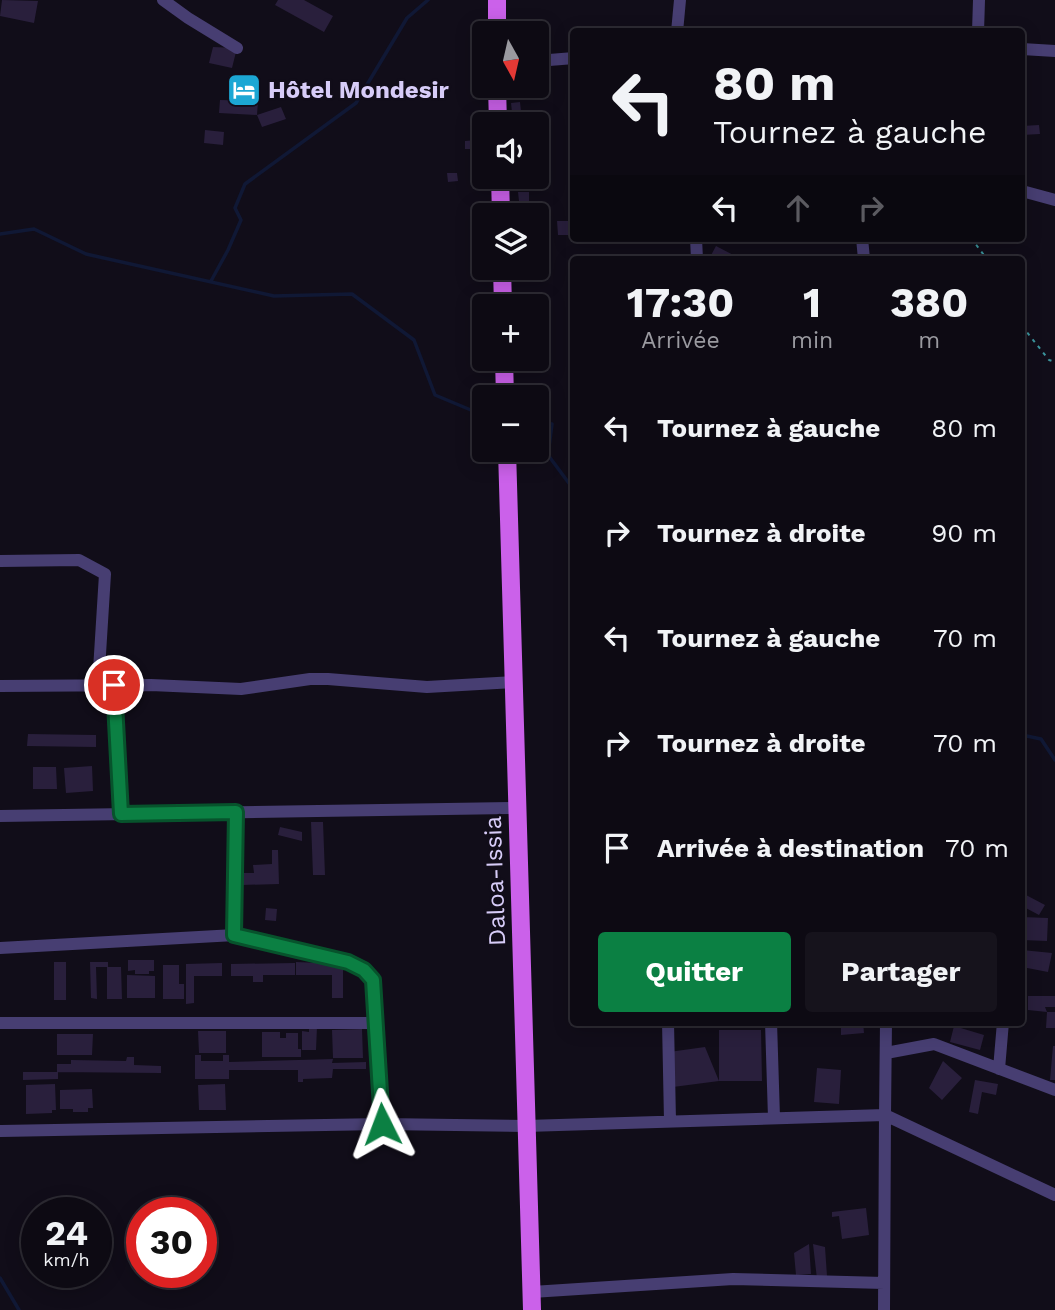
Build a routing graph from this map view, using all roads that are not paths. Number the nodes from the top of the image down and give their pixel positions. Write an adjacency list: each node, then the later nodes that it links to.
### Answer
1 (163, 0): 8 (street)
2 (497, 0): 5 (main road)
3 (680, 0): 6 (street)
4 (979, 0): 7 (street)
5 (496, 21)
6 (677, 28)
7 (978, 28)
8 (237, 48)
9 (1025, 49): 10 (street)
10 (1055, 51)
11 (570, 58): 12 (street)
12 (550, 60)
13 (1025, 192): 14 (street)
14 (1055, 200)
15 (507, 462): 17 (main road, Daloa-Issia)
16 (0, 561): 20 (street)
17 (513, 682): 18 (street); 21 (main road, Daloa-Issia)
18 (114, 685): 20 (street); 23 (street)
19 (0, 686): 20 (street)
20 (98, 686)
21 (518, 808): 22 (street); 40 (main road, Daloa-Issia)
22 (236, 812): 23 (street); 25 (street)
23 (121, 814): 24 (street)
24 (0, 816)
25 (234, 935): 26 (street); 28 (street)
26 (0, 948)
27 (0, 1023): 28 (street)
28 (376, 1023): 39 (street)
29 (668, 1026): 38 (street)
30 (771, 1026): 37 (street)
31 (886, 1026): 33 (street)
32 (1003, 1026): 34 (street)
33 (886, 1053): 34 (street); 36 (street)
34 (999, 1069): 35 (street)
35 (1055, 1090)
36 (885, 1115): 37 (street); 42 (street); 43 (street)
37 (774, 1118): 38 (street)
38 (670, 1121): 40 (street)
39 (382, 1124): 40 (street); 41 (street)
40 (526, 1126): 44 (main road, Daloa-Issia)
41 (1, 1131)
42 (1055, 1195)
43 (884, 1283): 44 (street); 45 (street)
44 (532, 1301)
45 (884, 1310)

